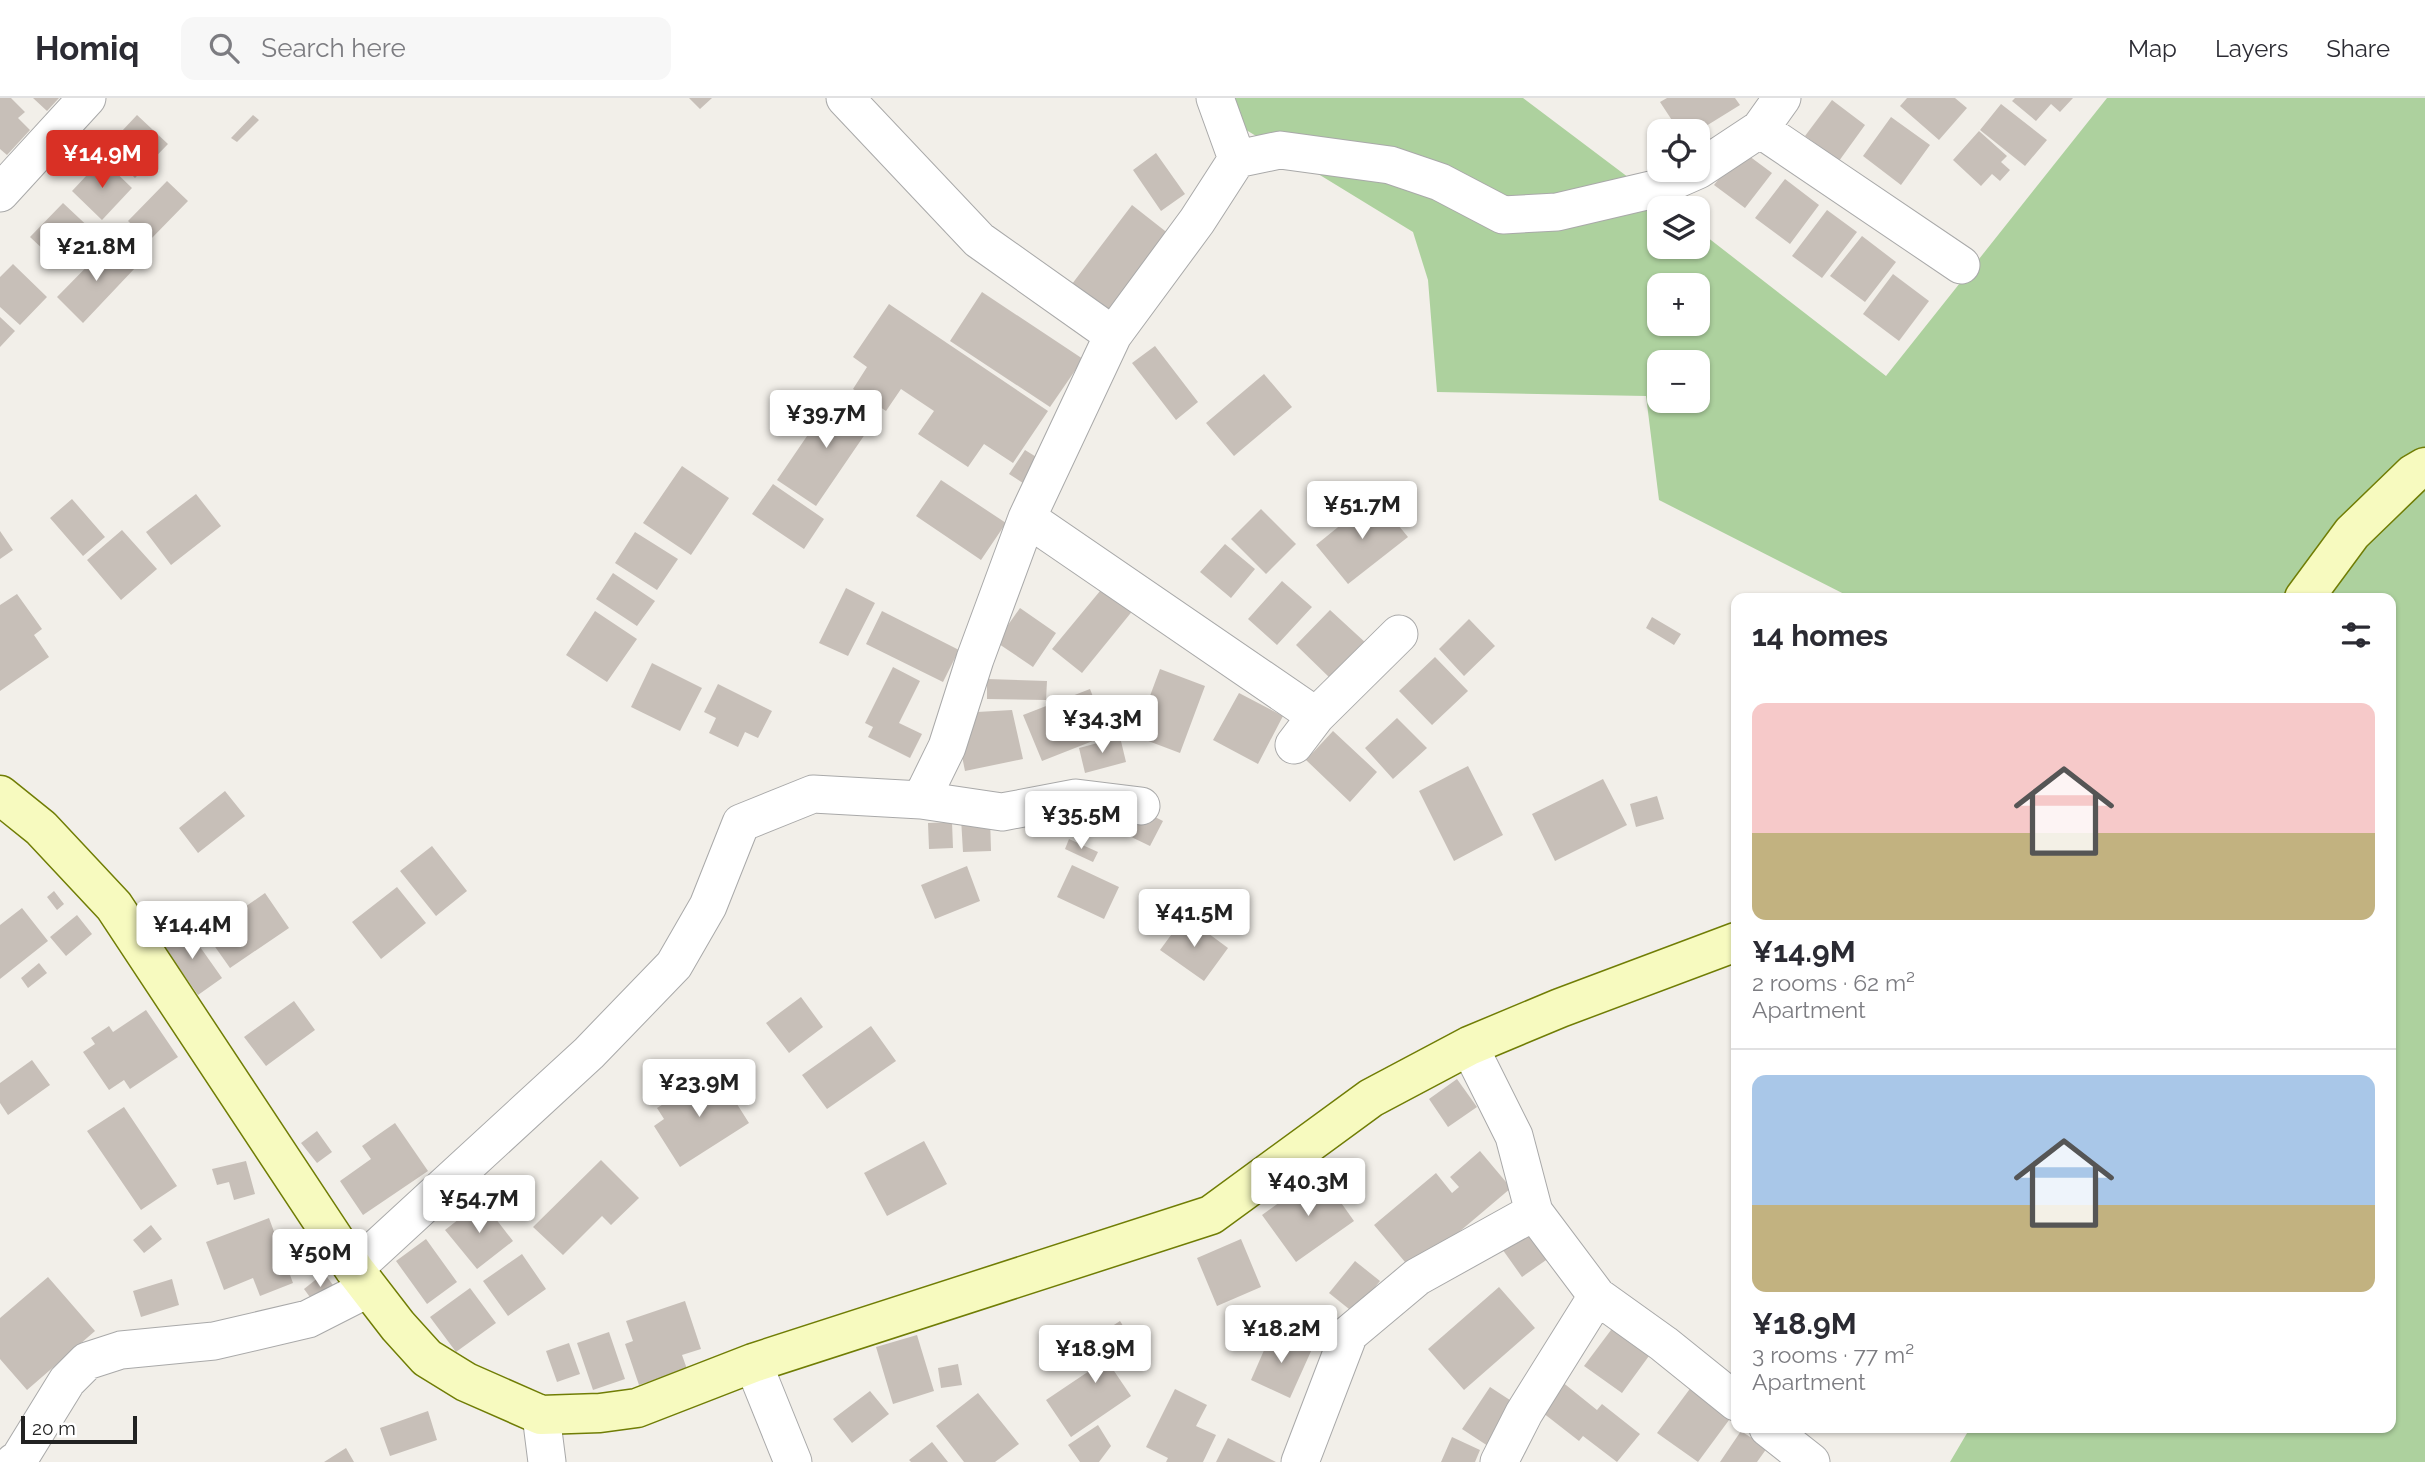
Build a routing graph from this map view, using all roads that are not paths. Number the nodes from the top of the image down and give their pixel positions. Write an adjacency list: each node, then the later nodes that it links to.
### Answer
1 (87, 98): 7 (street)
2 (845, 98): 9 (street)
3 (1215, 98): 6 (street)
4 (1782, 98): 5 (street)
5 (1760, 130): 6 (street); 8 (street)
6 (1237, 159): 9 (street)
7 (0, 193)
8 (1961, 265)
9 (1113, 335): 11 (street)
10 (2425, 467): 12 (street)
11 (1027, 518): 13 (street); 15 (street)
12 (2308, 593)
13 (1399, 634)
14 (0, 795): 20 (street)
15 (921, 800): 16 (street); 20 (street)
16 (1141, 806)
17 (1731, 944): 18 (street)
18 (1469, 1046): 19 (street); 22 (street)
19 (1534, 1212): 21 (street); 29 (street)
20 (361, 1279): 24 (street); 26 (street)
21 (1597, 1296): 23 (street); 30 (street)
22 (753, 1363): 24 (street); 28 (street)
23 (1731, 1398)
24 (541, 1415): 27 (street)
25 (1774, 1433): 31 (street)
26 (14, 1462)
27 (547, 1462)
28 (793, 1462)
29 (1300, 1462)
30 (1499, 1462)
31 (1811, 1462)

